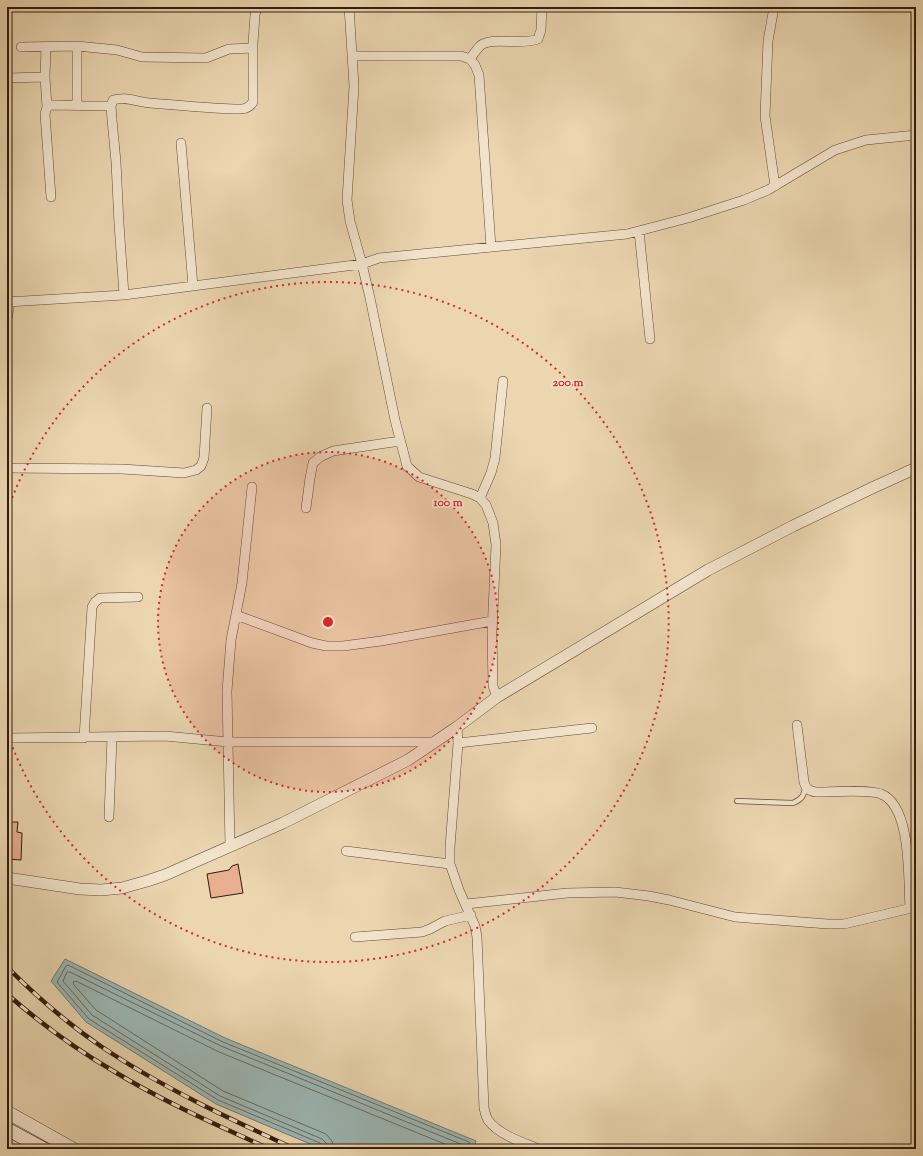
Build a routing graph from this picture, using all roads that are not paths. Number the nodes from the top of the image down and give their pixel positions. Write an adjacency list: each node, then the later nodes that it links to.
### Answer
1 (256, 7): 8 (street)
2 (348, 7): 9 (street)
3 (542, 7): 10 (street)
4 (774, 7): 18 (street)
5 (77, 46): 7 (street); 8 (street); 13 (street)
6 (21, 47): 7 (street)
7 (46, 47): 11 (street)
8 (253, 48): 14 (street)
9 (352, 56): 10 (street); 22 (street)
10 (470, 59): 21 (street)
11 (45, 77): 12 (street); 15 (street)
12 (7, 78)
13 (77, 105): 14 (street); 15 (street)
14 (111, 106): 24 (street)
15 (47, 107): 19 (street)
16 (916, 135): 18 (street)
17 (181, 143): 23 (street)
18 (775, 186): 20 (street)
19 (51, 197)
20 (639, 231): 21 (street); 27 (street)
21 (491, 247): 22 (street)
22 (362, 264): 23 (street); 30 (street)
23 (193, 286): 24 (street)
24 (124, 295): 25 (street)
25 (8, 302): 26 (street)
26 (7, 320)
27 (650, 339)
28 (503, 381): 34 (street)
29 (207, 408): 31 (street)
30 (400, 441): 34 (street); 35 (street)
31 (7, 468)
32 (916, 468): 39 (street)
33 (252, 486): 37 (street)
34 (480, 498): 38 (street)
35 (306, 508)
36 (138, 597): 45 (street)
37 (236, 615): 38 (street); 46 (street)
38 (492, 621): 39 (street)
39 (497, 698): 41 (street)
40 (797, 725): 49 (street)
41 (457, 727): 47 (street); 48 (street)
42 (592, 728): 48 (street)
43 (112, 737): 45 (street); 46 (street); 51 (street)
44 (7, 738): 45 (street)
45 (84, 738)
46 (228, 742): 47 (street); 52 (street)
47 (434, 742): 52 (street)
48 (458, 743): 54 (street)
49 (805, 787): 50 (lane); 57 (street)
50 (738, 802)
51 (109, 817)
52 (230, 846): 55 (street)
53 (346, 851): 54 (street)
54 (450, 864): 56 (street)
55 (7, 878)
56 (466, 904): 57 (street); 58 (street)
57 (913, 907)
58 (471, 915): 59 (street); 64 (street)
59 (355, 937)
60 (7, 1112): 63 (main road)
61 (9, 1134): 62 (main road)
62 (44, 1149)
63 (73, 1149)
64 (539, 1149)

